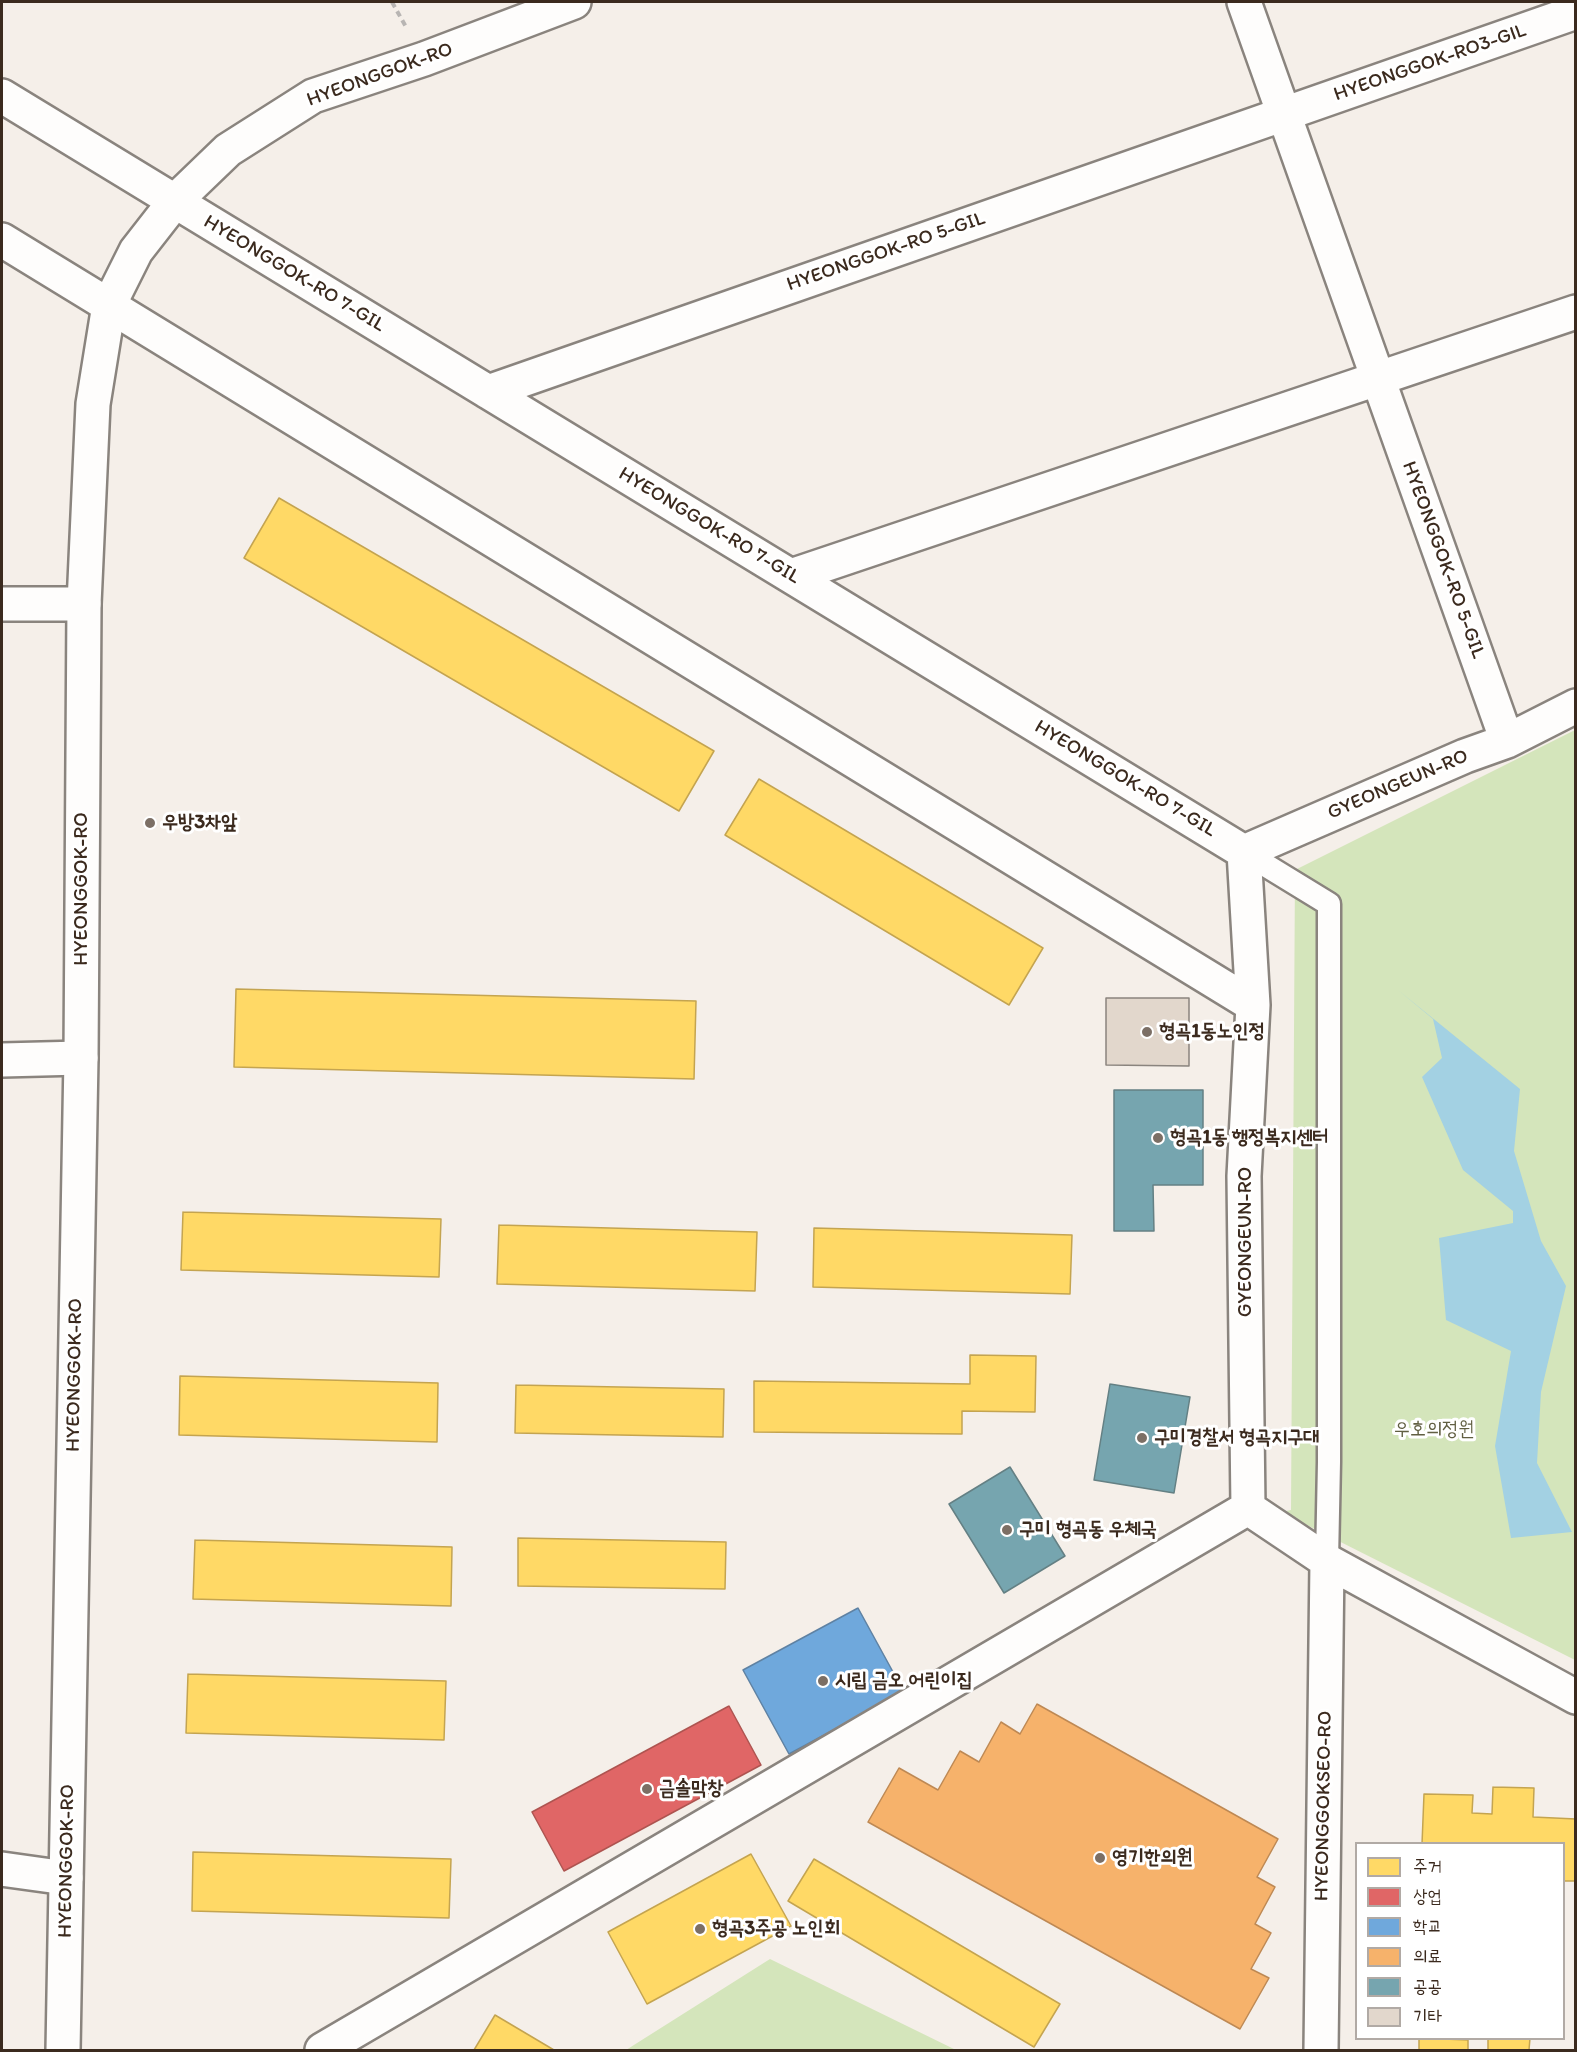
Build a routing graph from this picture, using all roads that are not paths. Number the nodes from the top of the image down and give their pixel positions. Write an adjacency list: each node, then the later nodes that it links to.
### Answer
1 (574, 2): 6 (street, HYEONGGOK-RO)
2 (1244, 2): 5 (street, HYEONGGOK-RO 5-GIL)
3 (1575, 12): 5 (street, HYEONGGOK-RO3-GIL)
4 (2, 96): 6 (street, HYEONGGOK-RO 7-GIL)
5 (1284, 113): 10 (street, HYEONGGOK-RO 5-GIL); 11 (street, HYEONGGOK-RO 5-GIL)
6 (175, 201): 8 (street, HYEONGGOK-RO); 11 (street, HYEONGGOK-RO 7-GIL)
7 (2, 240): 8 (street)
8 (110, 305): 14 (street, HYEONGGOK-RO); 18 (street)
9 (1575, 312): 10 (street)
10 (1379, 380): 12 (street); 16 (street, HYEONGGOK-RO 5-GIL)
11 (488, 392): 12 (street, HYEONGGOK-RO 7-GIL)
12 (791, 576): 17 (street, HYEONGGOK-RO 7-GIL)
13 (2, 604): 14 (street)
14 (84, 604): 19 (street, HYEONGGOK-RO)
15 (1575, 706): 16 (street, GYEONGEUN-RO)
16 (1507, 741): 17 (street, GYEONGEUN-RO)
17 (1244, 852): 18 (street, GYEONGEUN-RO); 22 (lane)
18 (1253, 1005): 21 (street, GYEONGEUN-RO)
19 (81, 1058): 20 (street); 25 (street, HYEONGGOK-RO)
20 (2, 1060)
21 (1248, 1508): 22 (street); 27 (street)
22 (1327, 1561): 23 (street); 28 (street, HYEONGGOKSEO-RO)
23 (1575, 1697)
24 (2, 1869): 25 (street)
25 (66, 1878): 26 (street, HYEONGGOK-RO)
26 (63, 2050)
27 (322, 2050)
28 (1321, 2050)

